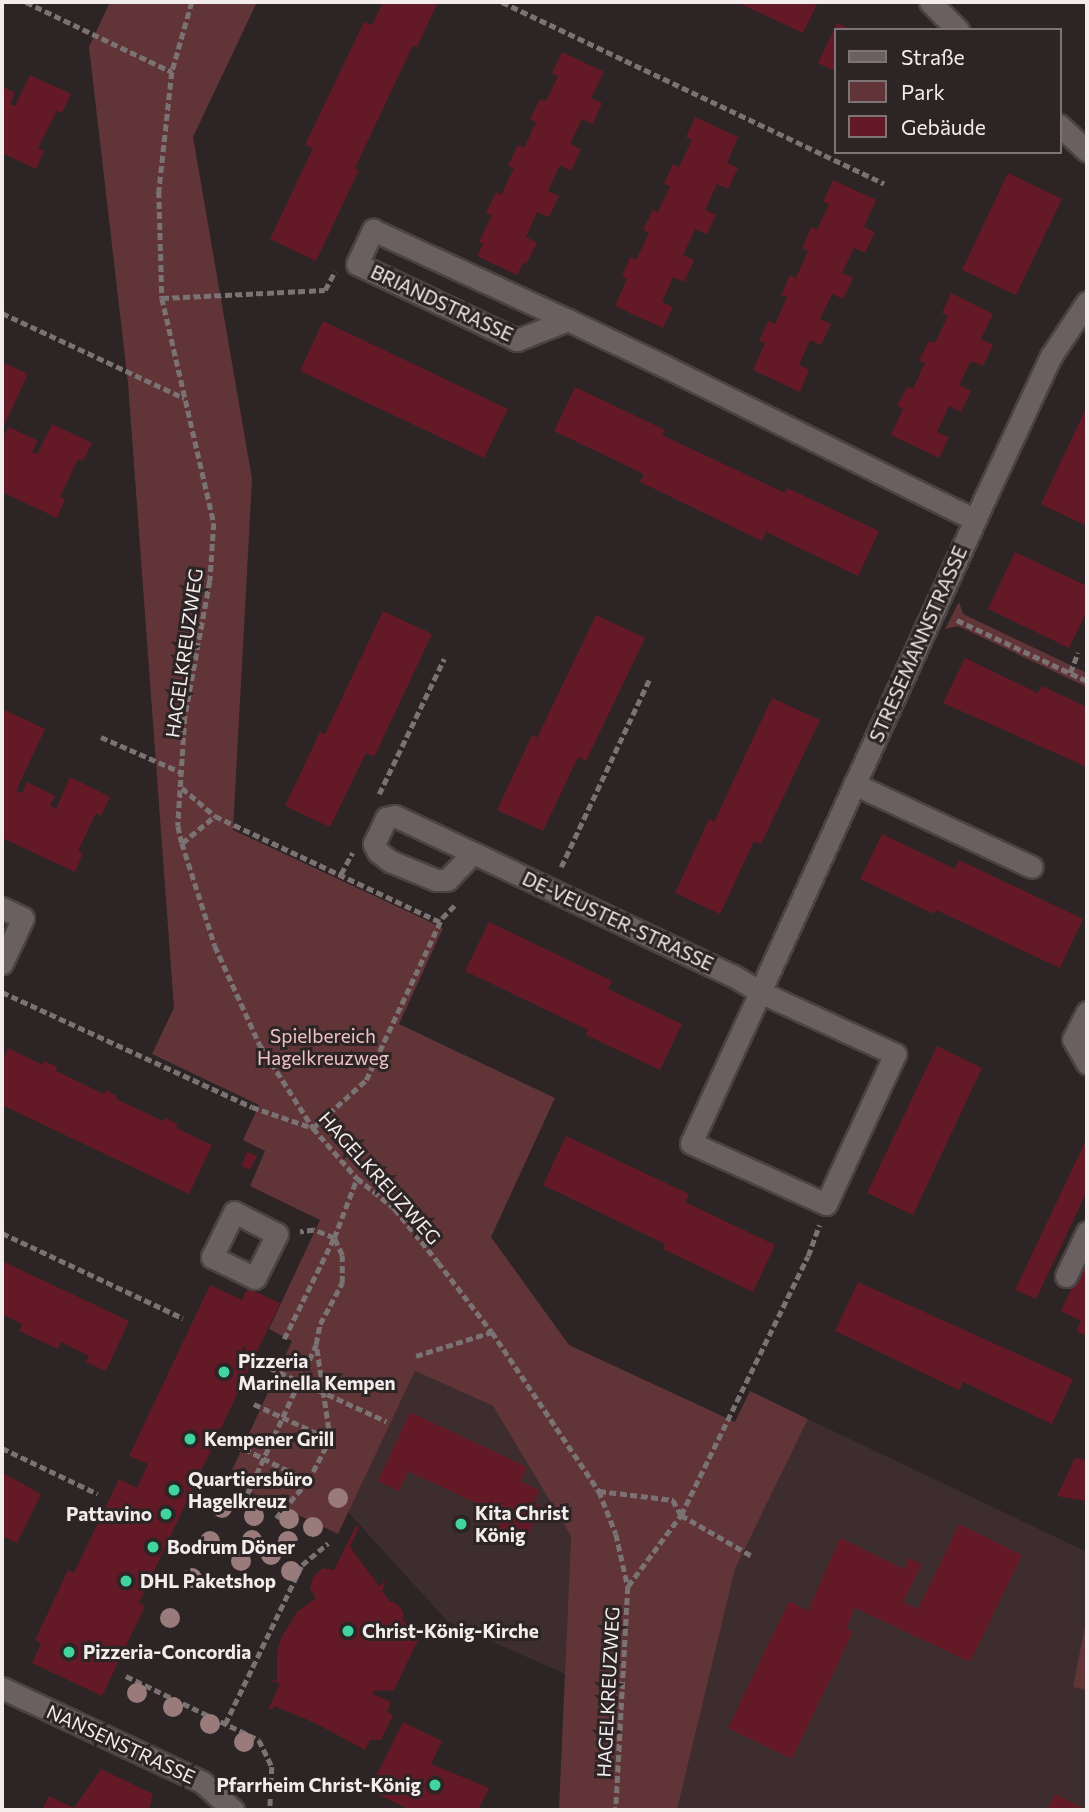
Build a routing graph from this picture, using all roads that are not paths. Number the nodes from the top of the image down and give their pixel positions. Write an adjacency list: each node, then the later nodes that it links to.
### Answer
1 (930, 2): 2 (street)
2 (956, 28)
3 (1061, 127): 4 (street)
4 (1087, 151)
5 (1087, 302): 7 (street, STRESEMANNSTRASSE)
6 (568, 320): 6 (street, BRIANDSTRASSE); 7 (street, BRIANDSTRASSE)
7 (975, 520): 8 (street, STRESEMANNSTRASSE)
8 (854, 784): 10 (street); 13 (street, STRESEMANNSTRASSE)
9 (473, 853): 13 (street, DE-VEUSTER-STRASSE)
10 (1032, 867)
11 (2, 908): 12 (street)
12 (2, 963)
13 (760, 992): 13 (street, STRESEMANNSTRASSE)
14 (1087, 1012): 15 (street)
15 (1087, 1063)
16 (1087, 1232): 17 (street)
17 (1066, 1276)
18 (2, 1688): 19 (street, NANSENSTRASSE)
19 (233, 1810)

